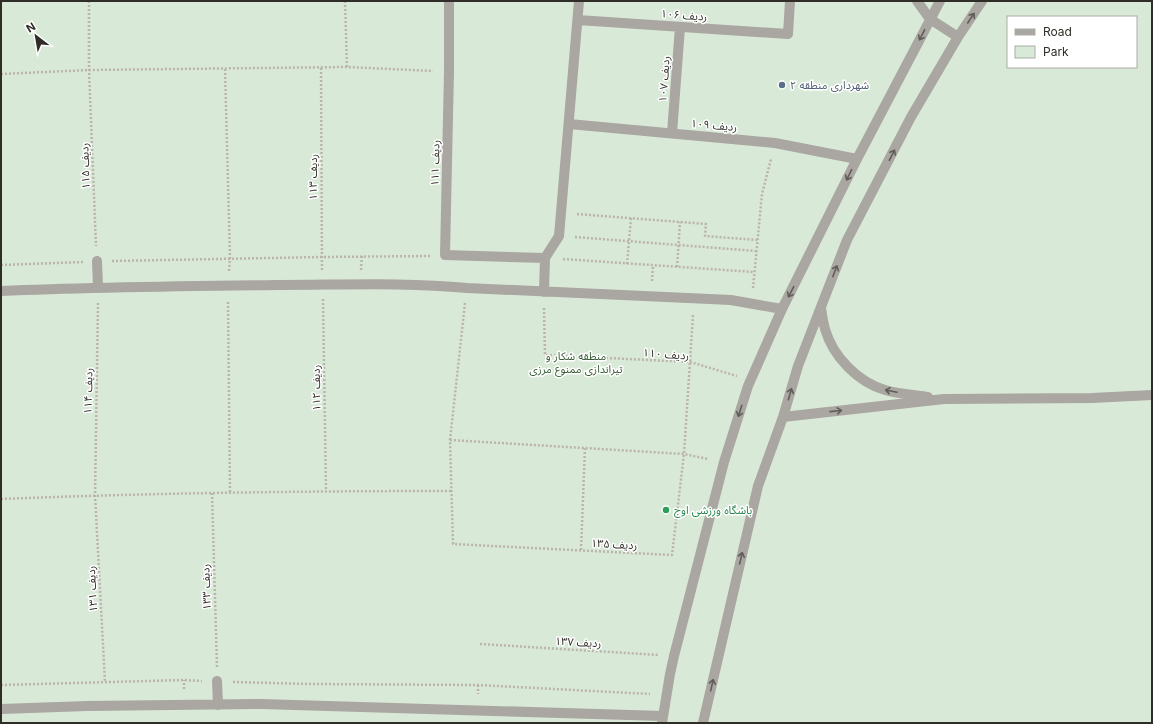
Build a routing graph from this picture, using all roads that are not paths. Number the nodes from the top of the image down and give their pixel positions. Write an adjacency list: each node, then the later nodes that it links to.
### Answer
1 (449, 1): 15 (street, ردیف ۱۱۱)
2 (580, 1): 9 (street)
3 (790, 1): 10 (street, ردیف ۱۰۶)
4 (917, 1): 8 (street)
5 (932, 1): 8 (street)
6 (940, 1): 8 (street)
7 (982, 1): 11 (street, one-way to 7)
8 (930, 19): 11 (street); 14 (street, one-way to 14)
9 (578, 20): 10 (street, ردیف ۱۰۶); 12 (street)
10 (680, 27): 13 (street, ردیف ۱۰۷)
11 (958, 37): 20 (street, one-way to 11)
12 (569, 124): 13 (street, ردیف ۱۰۹); 15 (street)
13 (672, 133): 14 (street, ردیف ۱۰۹)
14 (857, 159): 21 (street, one-way to 21)
15 (545, 258): 19 (street)
16 (97, 261): 17 (street)
17 (98, 287): 18 (street); 19 (street)
18 (1, 291)
19 (544, 292): 21 (street)
20 (821, 308): 23 (street, one-way to 20); 24 (street, one-way to 20)
21 (782, 309): 28 (street, one-way to 28)
22 (1152, 395): 23 (street)
23 (944, 399): 24 (street, one-way to 23)
24 (783, 417): 29 (street, one-way to 24)
25 (217, 681): 26 (street)
26 (218, 705): 27 (street); 28 (street)
27 (1, 708)
28 (663, 720)
29 (703, 723)

